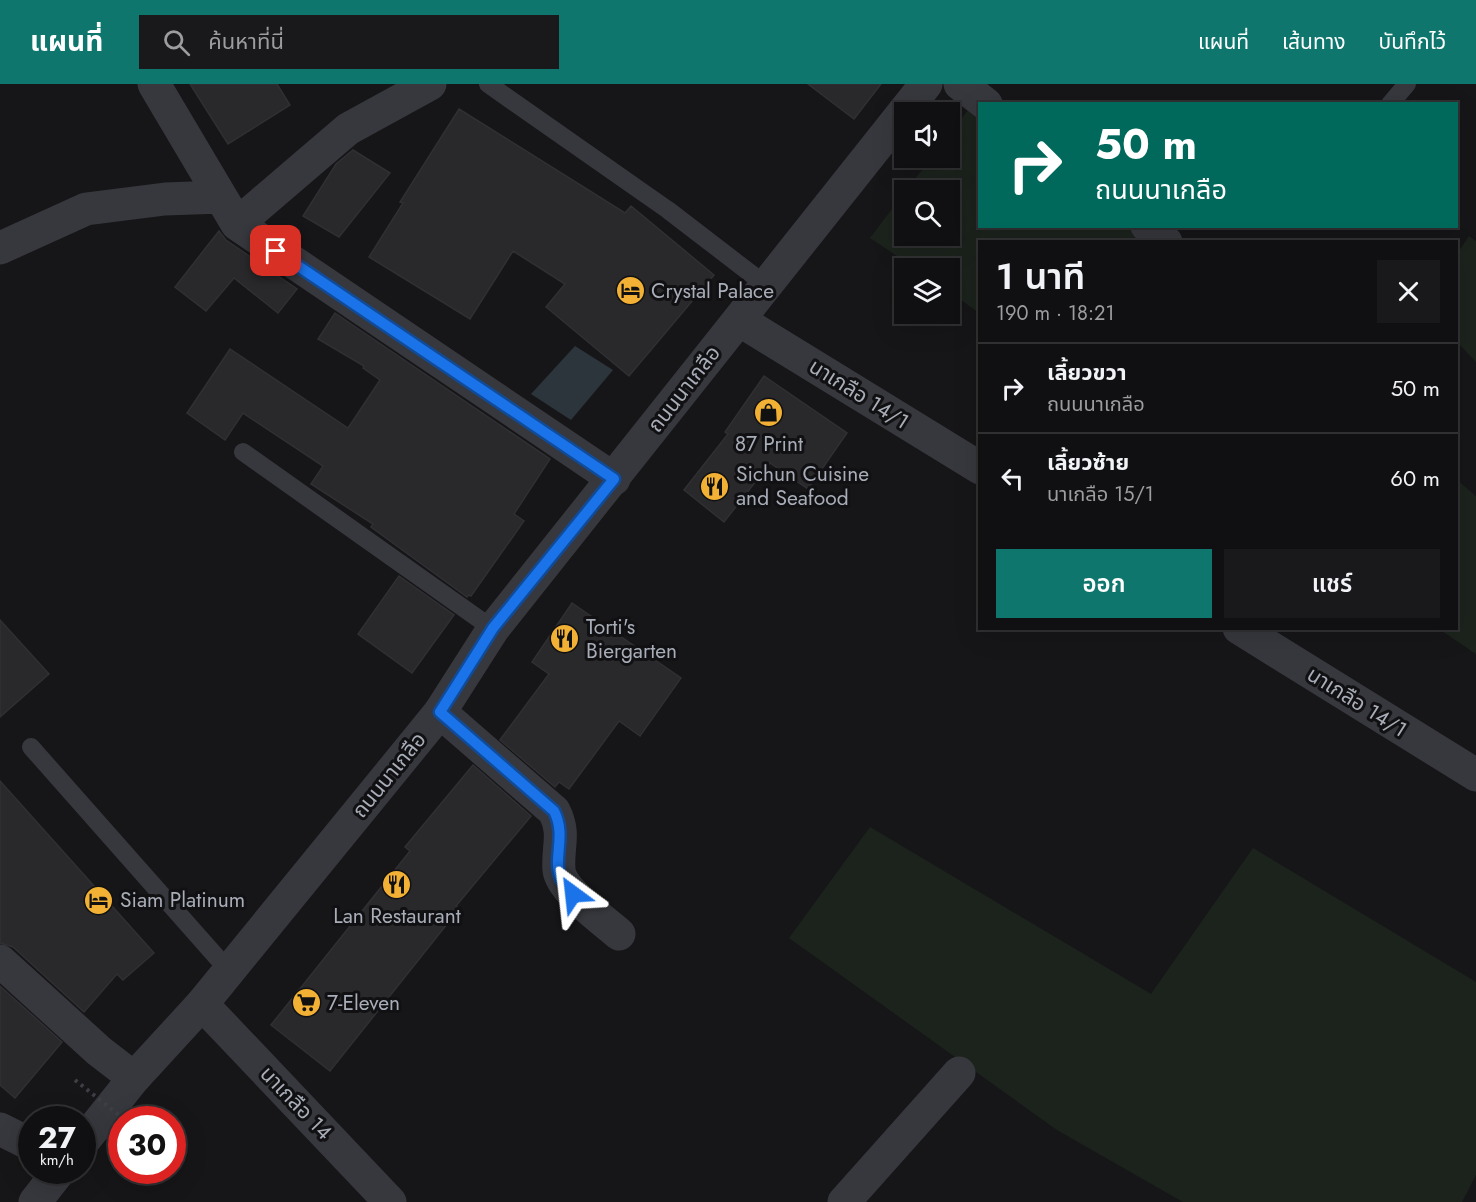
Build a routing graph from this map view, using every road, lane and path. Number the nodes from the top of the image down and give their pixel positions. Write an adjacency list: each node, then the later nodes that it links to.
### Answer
1 (154, 84): 9 (street)
2 (430, 84): 9 (street)
3 (488, 84): 13 (lane)
4 (926, 84): 13 (street, ถนนนาเกลือ)
5 (960, 84): 7 (street)
6 (1407, 84): 8 (lane)
7 (983, 102)
8 (1392, 102)
9 (229, 210): 12 (street); 17 (street)
10 (1149, 228): 11 (street)
11 (1164, 240)
12 (0, 248)
13 (766, 286): 14 (street, ถนนนาเกลือ)
14 (739, 320): 16 (street, นาเกลือ 14/1); 17 (street, ถนนนาเกลือ)
15 (243, 452): 18 (lane)
16 (978, 467)
17 (614, 479): 18 (street, ถนนนาเกลือ)
18 (493, 628): 20 (street, ถนนนาเกลือ)
19 (1242, 630): 22 (street, นาเกลือ 14/1)
20 (440, 712): 23 (street); 25 (street, ถนนนาเกลือ)
21 (31, 747): 25 (lane)
22 (1476, 775)
23 (619, 934)
24 (0, 961): 28 (street)
25 (229, 971): 26 (street, ถนนนาเกลือ)
26 (202, 1004): 28 (street, ถนนนาเกลือ); 36 (street, นาเกลือ 14)
27 (959, 1073): 37 (street)
28 (134, 1078): 31 (street, ถนนนาเกลือ)
29 (75, 1080): 30 (path, bridge)
30 (108, 1106)
31 (96, 1126)
32 (0, 1129): 33 (street)
33 (18, 1138)
34 (49, 1184): 35 (street)
35 (35, 1202)
36 (390, 1202)
37 (844, 1202)

